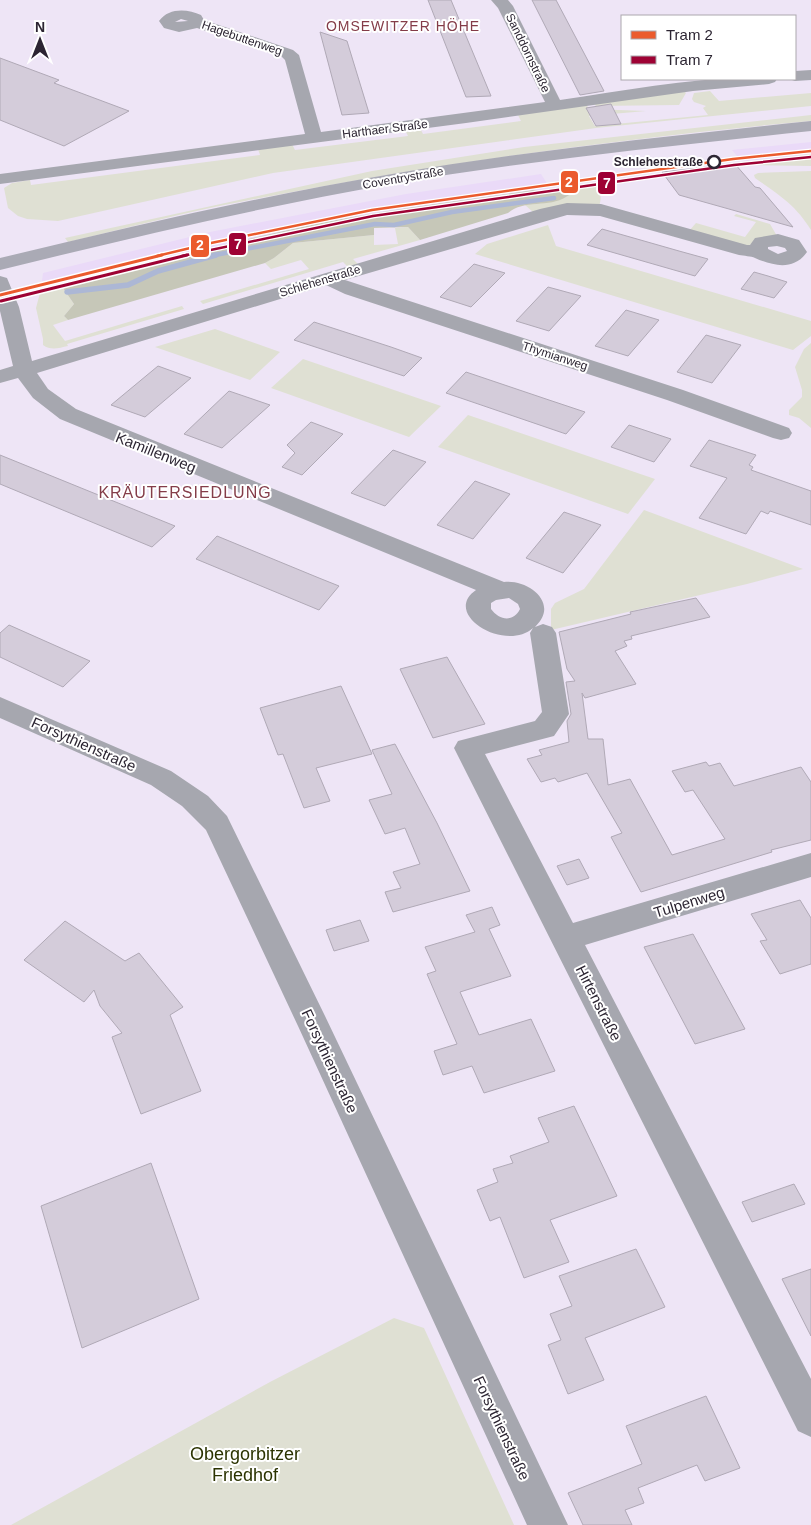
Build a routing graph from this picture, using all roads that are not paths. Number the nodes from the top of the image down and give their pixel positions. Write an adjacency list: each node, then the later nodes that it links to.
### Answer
1 (499, 0): 6 (street, Sanddornstraße)
2 (196, 22): 9 (street, Hagebuttenweg)
3 (811, 75): 4 (street)
4 (796, 76)
5 (759, 80): 6 (street, Harthaer Straße)
6 (555, 106): 9 (street, Harthaer Straße)
7 (811, 111): 10 (main road, Coventrystraße)
8 (811, 126): 15 (main road, Coventrystraße)
9 (315, 137): 11 (street, Harthaer Straße)
10 (436, 155)
11 (0, 179)
12 (25, 239): 13 (main road)
13 (0, 246)
14 (758, 250): 16 (street, Schlehenstraße)
15 (0, 264)
16 (330, 278): 18 (street, Schlehenstraße); 20 (street, Thymianweg)
17 (0, 282): 18 (street, Kamillenweg)
18 (25, 369): 19 (street, Schlehenstraße); 21 (street, Kamillenweg)
19 (0, 377)
20 (781, 433)
21 (500, 590)
22 (544, 633): 25 (street, Hirtenstraße)
23 (0, 707): 27 (street, Forsythienstraße)
24 (811, 866): 25 (street, Tulpenweg)
25 (566, 938): 26 (street, Hirtenstraße)
26 (811, 1418)
27 (548, 1525)

